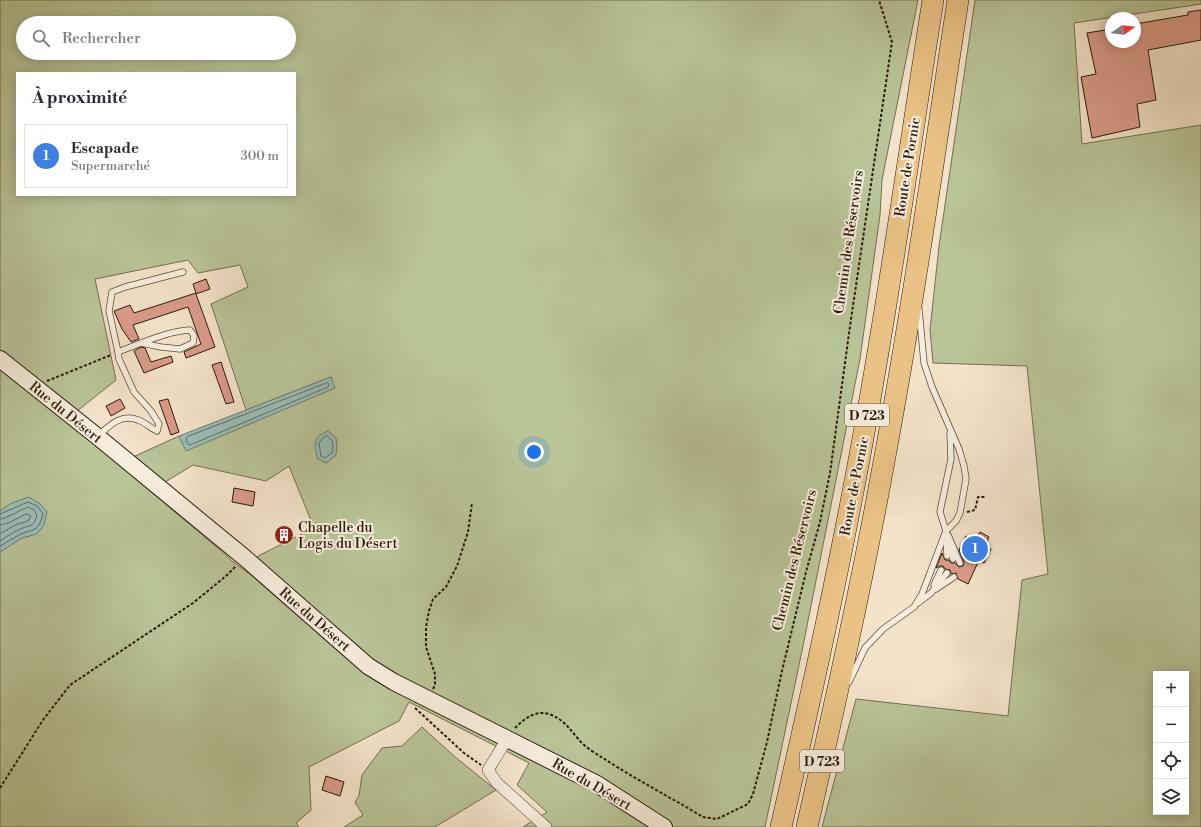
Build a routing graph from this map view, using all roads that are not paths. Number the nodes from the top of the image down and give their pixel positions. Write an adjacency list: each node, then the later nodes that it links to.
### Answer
1 (932, 0): 23 (highway, Route de Pornic / D 723)
2 (958, 0): 24 (highway, Route de Pornic / D 723)
3 (183, 272): 6 (lane)
4 (919, 303): 8 (lane)
5 (141, 343): 5 (lane); 6 (lane)
6 (118, 352): 9 (lane)
7 (0, 359): 9 (street, Rue du Désert)
8 (950, 428): 10 (lane); 10 (lane)
9 (98, 437): 20 (street, Rue du Désert)
10 (946, 531): 11 (lane); 12 (lane); 13 (lane); 18 (lane)
11 (947, 556)
12 (953, 559)
13 (960, 563)
14 (941, 570): 17 (lane)
15 (947, 573): 17 (lane)
16 (954, 577): 17 (lane)
17 (931, 593): 18 (lane)
18 (914, 607): 19 (lane)
19 (848, 686)
20 (507, 739): 21 (street); 22 (street, Rue du Désert)
21 (546, 827)
22 (664, 827)
23 (781, 827)
24 (807, 827)

